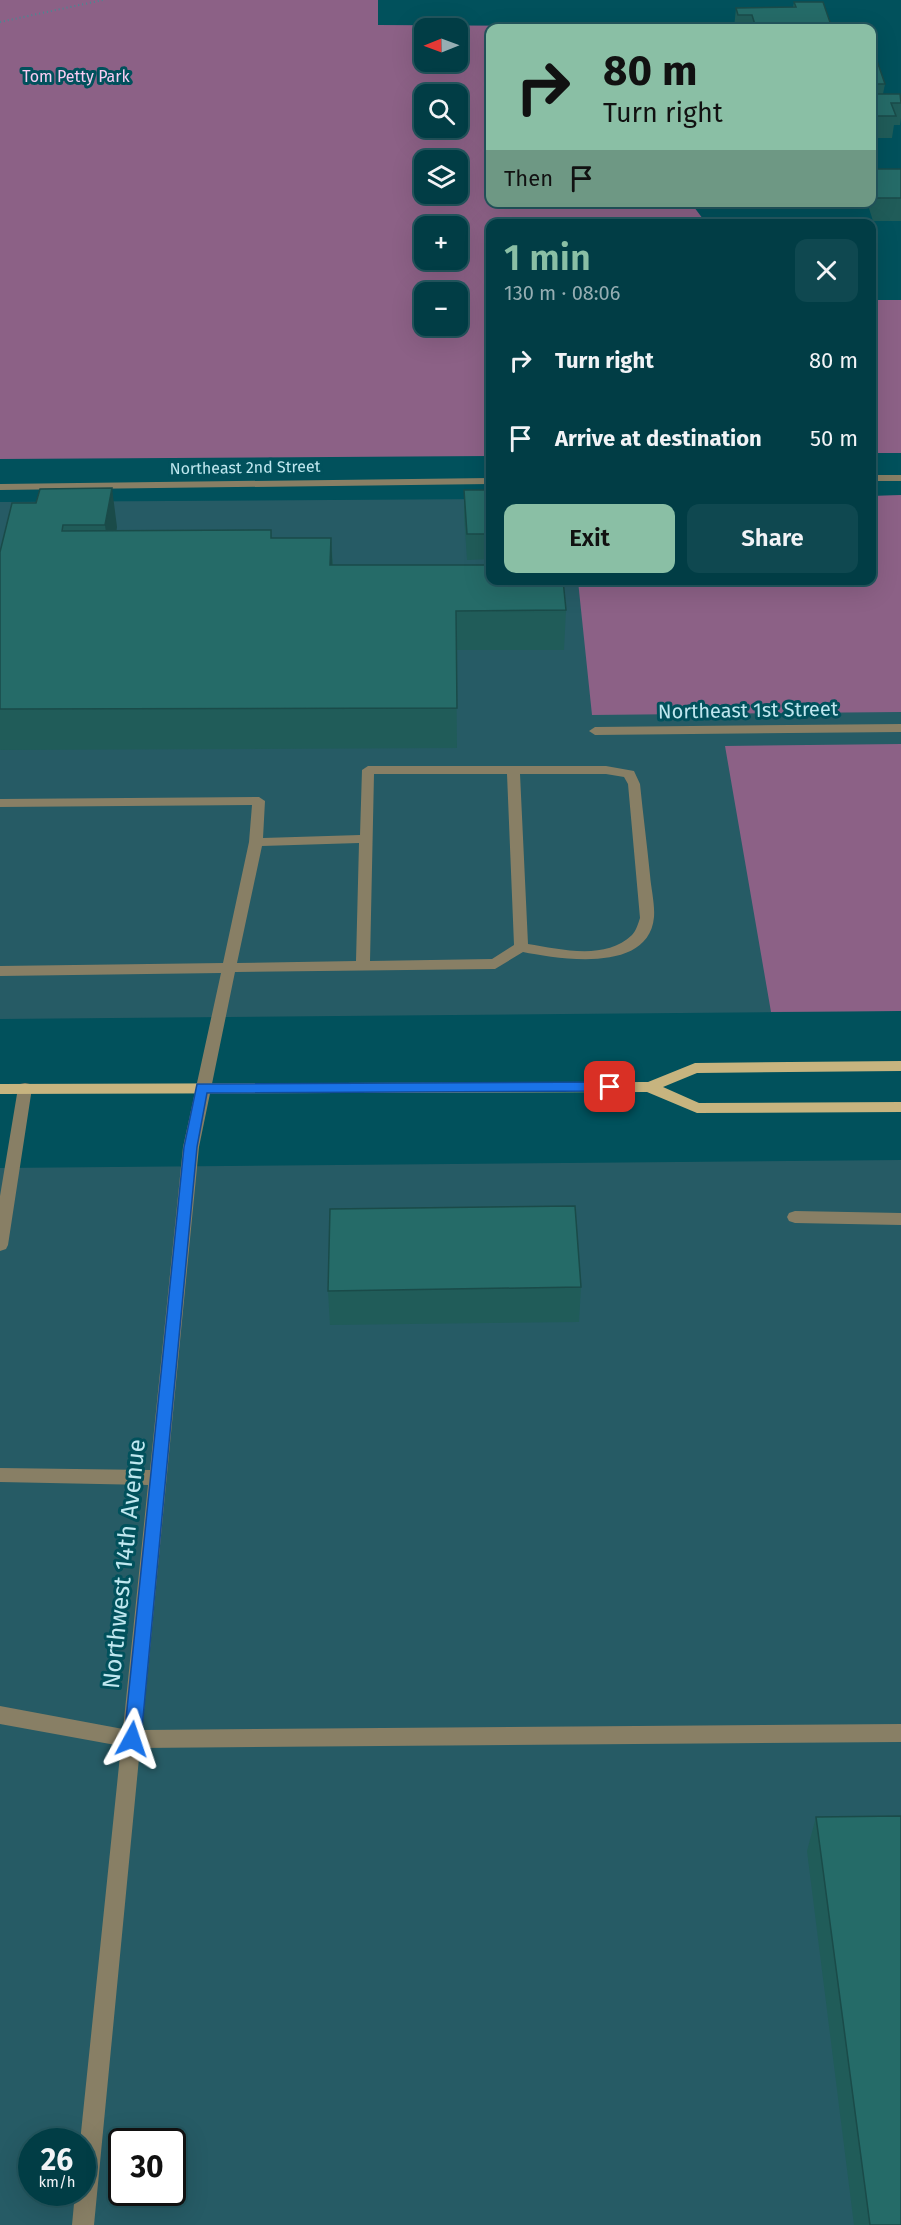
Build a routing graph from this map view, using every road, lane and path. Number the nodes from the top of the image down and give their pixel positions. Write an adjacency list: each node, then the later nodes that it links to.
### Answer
1 (104, 0): 2 (path)
2 (0, 22)
3 (876, 478): 4 (street)
4 (901, 478)
5 (486, 481): 6 (street, Northeast 2nd Street)
6 (0, 487)
7 (901, 728): 8 (street, Northeast 1st Street)
8 (595, 731)
9 (513, 770): 11 (street); 13 (street); 13 (street)
10 (0, 802): 12 (street, Northwest 14th Avenue)
11 (367, 839): 12 (street); 14 (street)
12 (256, 842): 15 (street, Northwest 14th Avenue)
13 (520, 947): 14 (street)
14 (363, 965): 15 (street)
15 (229, 967): 16 (street); 20 (street, Northwest 14th Avenue)
16 (0, 971)
17 (901, 1066): 18 (main road)
18 (649, 1086): 20 (main road); 22 (main road)
19 (25, 1088): 20 (main road); 21 (main road); 25 (street)
20 (201, 1088): 27 (street, Northwest 14th Avenue)
21 (0, 1089)
22 (901, 1107)
23 (795, 1217): 24 (street)
24 (901, 1219)
25 (0, 1245)
26 (0, 1475): 27 (street)
27 (158, 1478): 30 (street, Northwest 14th Avenue)
28 (0, 1715): 30 (street)
29 (901, 1733): 30 (street)
30 (132, 1739): 31 (street, Northwest 14th Avenue)
31 (83, 2225)

